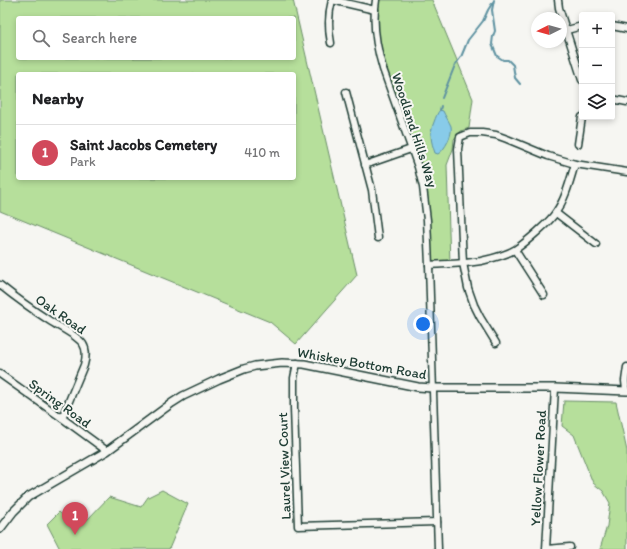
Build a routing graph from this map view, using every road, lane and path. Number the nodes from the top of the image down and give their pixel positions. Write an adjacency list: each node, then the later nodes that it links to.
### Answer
1 (332, 0): 4 (street); 10 (street)
2 (376, 0): 4 (street, Woodland Hills Way)
3 (558, 0): 5 (street)
4 (375, 10): 17 (street, Woodland Hills Way)
5 (561, 12)
6 (579, 27): 9 (street)
7 (615, 27): 8 (street)
8 (627, 29)
9 (567, 30): 11 (street)
10 (330, 43)
11 (579, 70)
12 (346, 92): 19 (street)
13 (615, 100): 14 (street)
14 (627, 102)
15 (582, 120): 16 (street)
16 (578, 144)
17 (411, 149): 19 (street); 26 (street, Woodland Hills Way)
18 (575, 164): 20 (street); 21 (street); 25 (street)
19 (365, 165): 22 (street)
20 (627, 172)
21 (556, 213): 23 (street); 24 (street)
22 (378, 238)
23 (596, 244)
24 (515, 250): 25 (street); 28 (street)
25 (463, 263): 26 (street); 29 (street)
26 (429, 265): 33 (street, Woodland Hills Way)
27 (0, 285): 36 (street, Oak Road)
28 (544, 295)
29 (496, 343)
30 (297, 363): 33 (street, Whiskey Bottom Road); 37 (street, Whiskey Bottom Road); 38 (street, Laurel View Court)
31 (627, 367): 35 (street)
32 (0, 374): 36 (street, Spring Road)
33 (432, 388): 34 (street, Whiskey Bottom Road); 38 (street)
34 (554, 388): 35 (street, Whiskey Bottom Road); 40 (street, Yellow Flower Road)
35 (626, 390)
36 (62, 418): 37 (street, Spring Road)
37 (107, 451): 39 (street, Whiskey Bottom Road)
38 (437, 522): 41 (street)
39 (0, 529)
40 (570, 547)
41 (438, 549)

